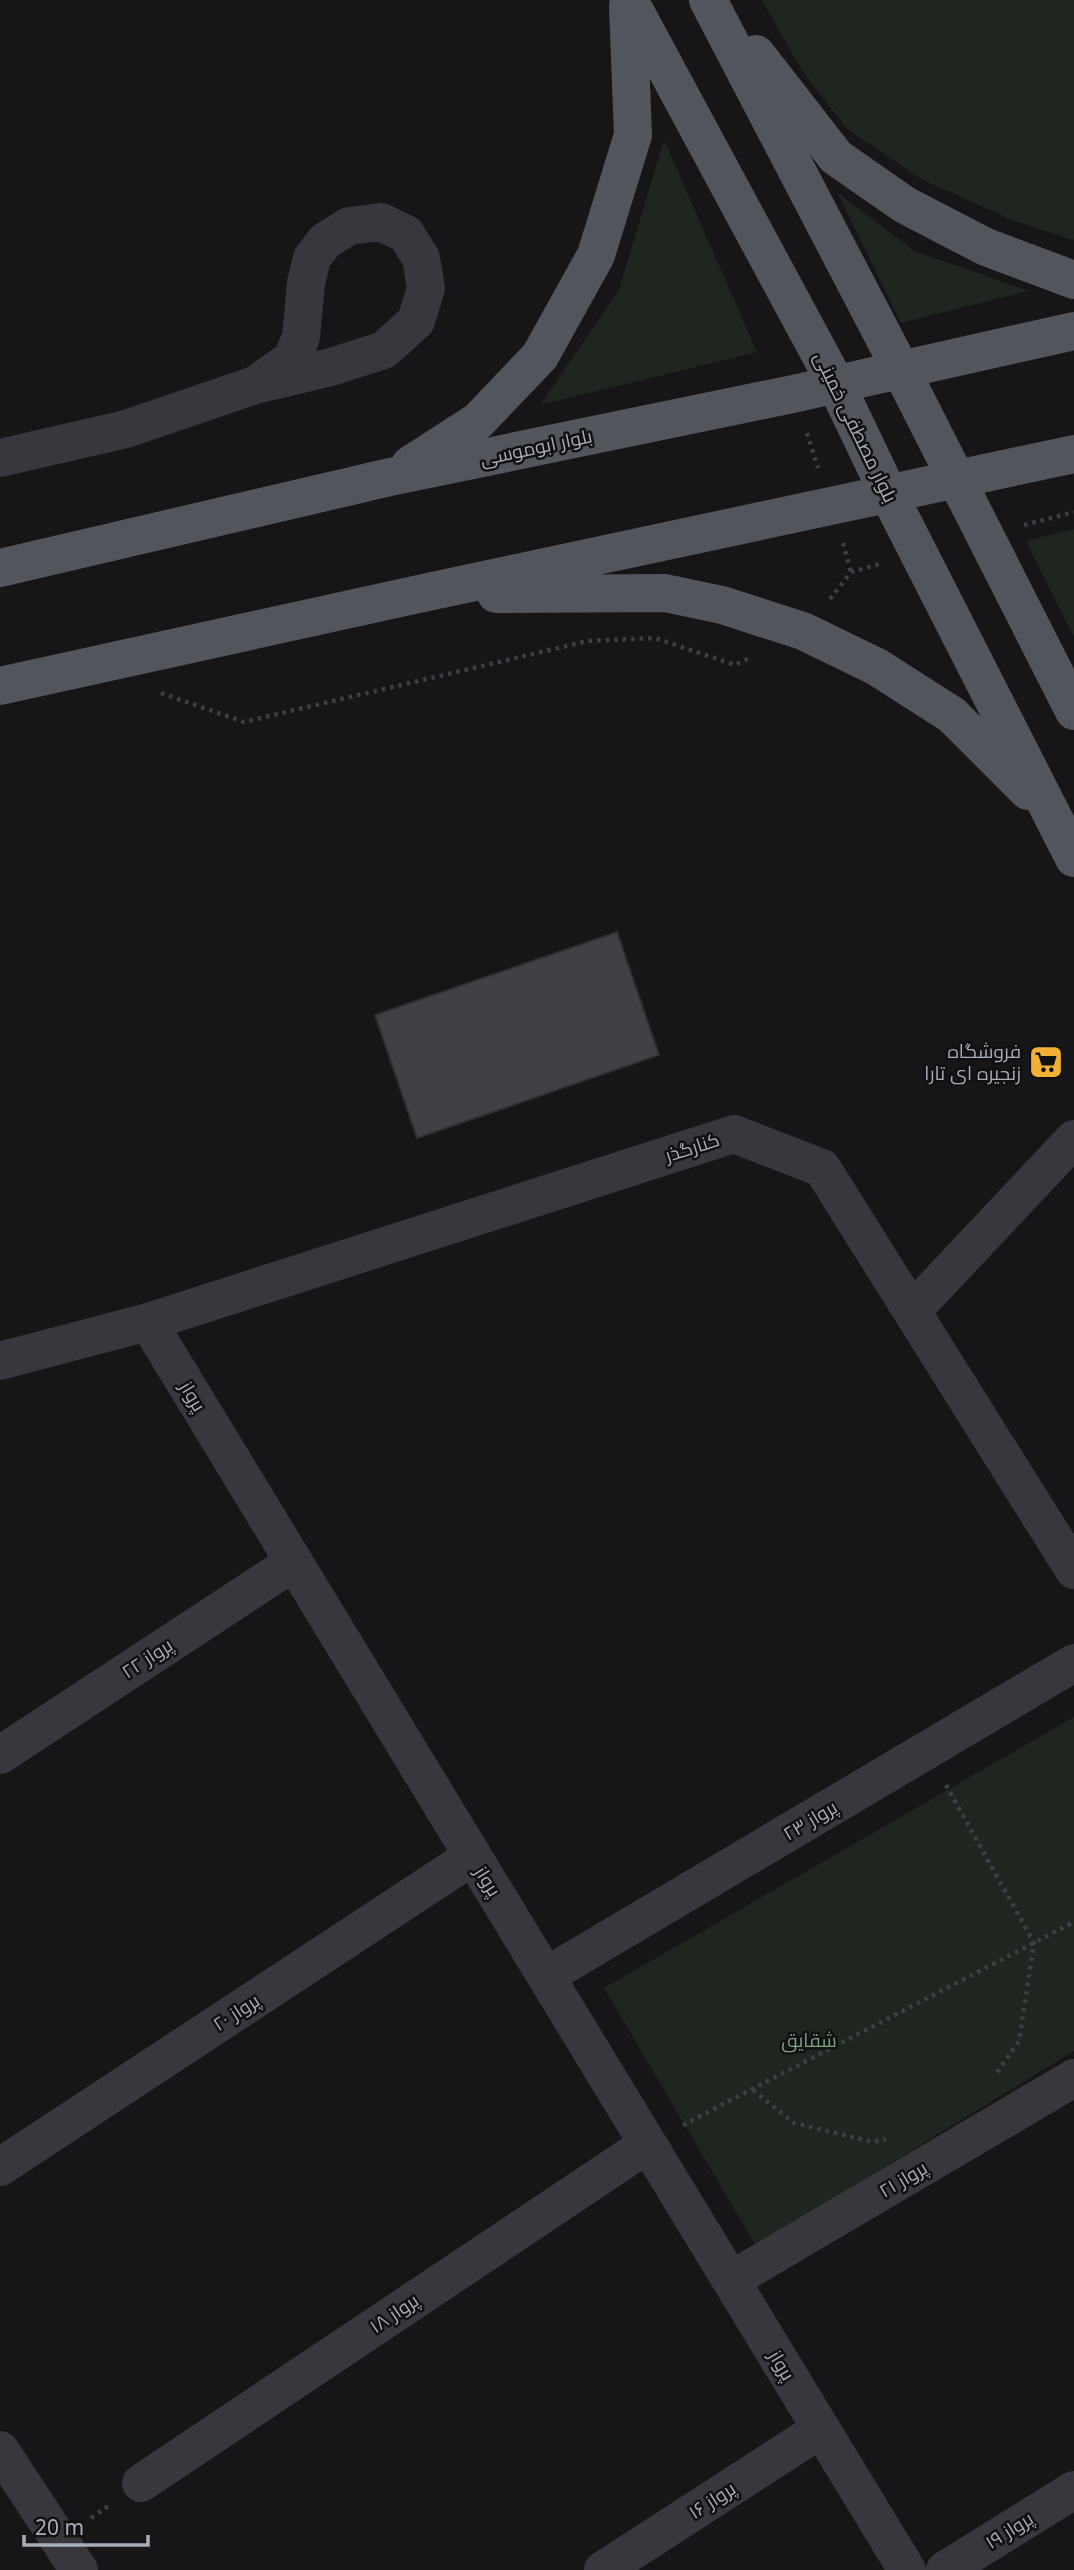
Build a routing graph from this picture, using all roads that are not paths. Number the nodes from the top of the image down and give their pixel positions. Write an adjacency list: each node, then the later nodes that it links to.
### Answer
1 (629, 0): 7 (main road, بلوار مصطفی خمینی); 11 (main road)
2 (708, 0): 6 (main road)
3 (715, 0): 4 (main road)
4 (1074, 280)
5 (1074, 331): 6 (main road, بلوار ابوموسی)
6 (901, 370): 7 (main road, بلوار ابوموسی); 12 (main road)
7 (836, 384): 11 (main road, بلوار ابوموسی); 13 (main road, بلوار مصطفی خمینی)
8 (255, 385): 8 (street); 10 (street)
9 (1074, 454): 12 (main road)
10 (0, 458)
11 (390, 477): 14 (main road, بلوار ابوموسی)
12 (956, 481): 13 (main road); 17 (main road)
13 (890, 495): 15 (main road); 18 (main road, بلوار مصطفی خمینی)
14 (0, 568)
15 (414, 595): 16 (main road); 18 (main road)
16 (0, 686)
17 (1074, 711)
18 (1051, 813): 19 (main road, بلوار مصطفی خمینی)
19 (1074, 858)
20 (1074, 1139): 21 (street)
21 (912, 1311): 22 (street, کنارگذر); 25 (street, کنارگذر)
22 (148, 1322): 23 (street); 24 (street, پرواز)
23 (0, 1361)
24 (294, 1562): 27 (street, پرواز ۲۲); 28 (street, پرواز)
25 (1074, 1570)
26 (1074, 1663): 29 (street, پرواز ۲۳)
27 (0, 1755)
28 (473, 1856): 29 (street, پرواز); 32 (street, پرواز ۲۰)
29 (546, 1976): 31 (street, پرواز)
30 (1074, 2078): 33 (street, پرواز ۲۱)
31 (648, 2144): 33 (street, پرواز); 36 (street, پرواز ۱۸)
32 (0, 2167)
33 (731, 2280): 34 (street, پرواز)
34 (821, 2429): 39 (street, پرواز ۱۶); 40 (street, پرواز)
35 (0, 2450): 38 (street)
36 (141, 2483)
37 (1074, 2490): 41 (street, پرواز ۱۹)
38 (69, 2555)
39 (603, 2570)
40 (907, 2570)
41 (945, 2570)

